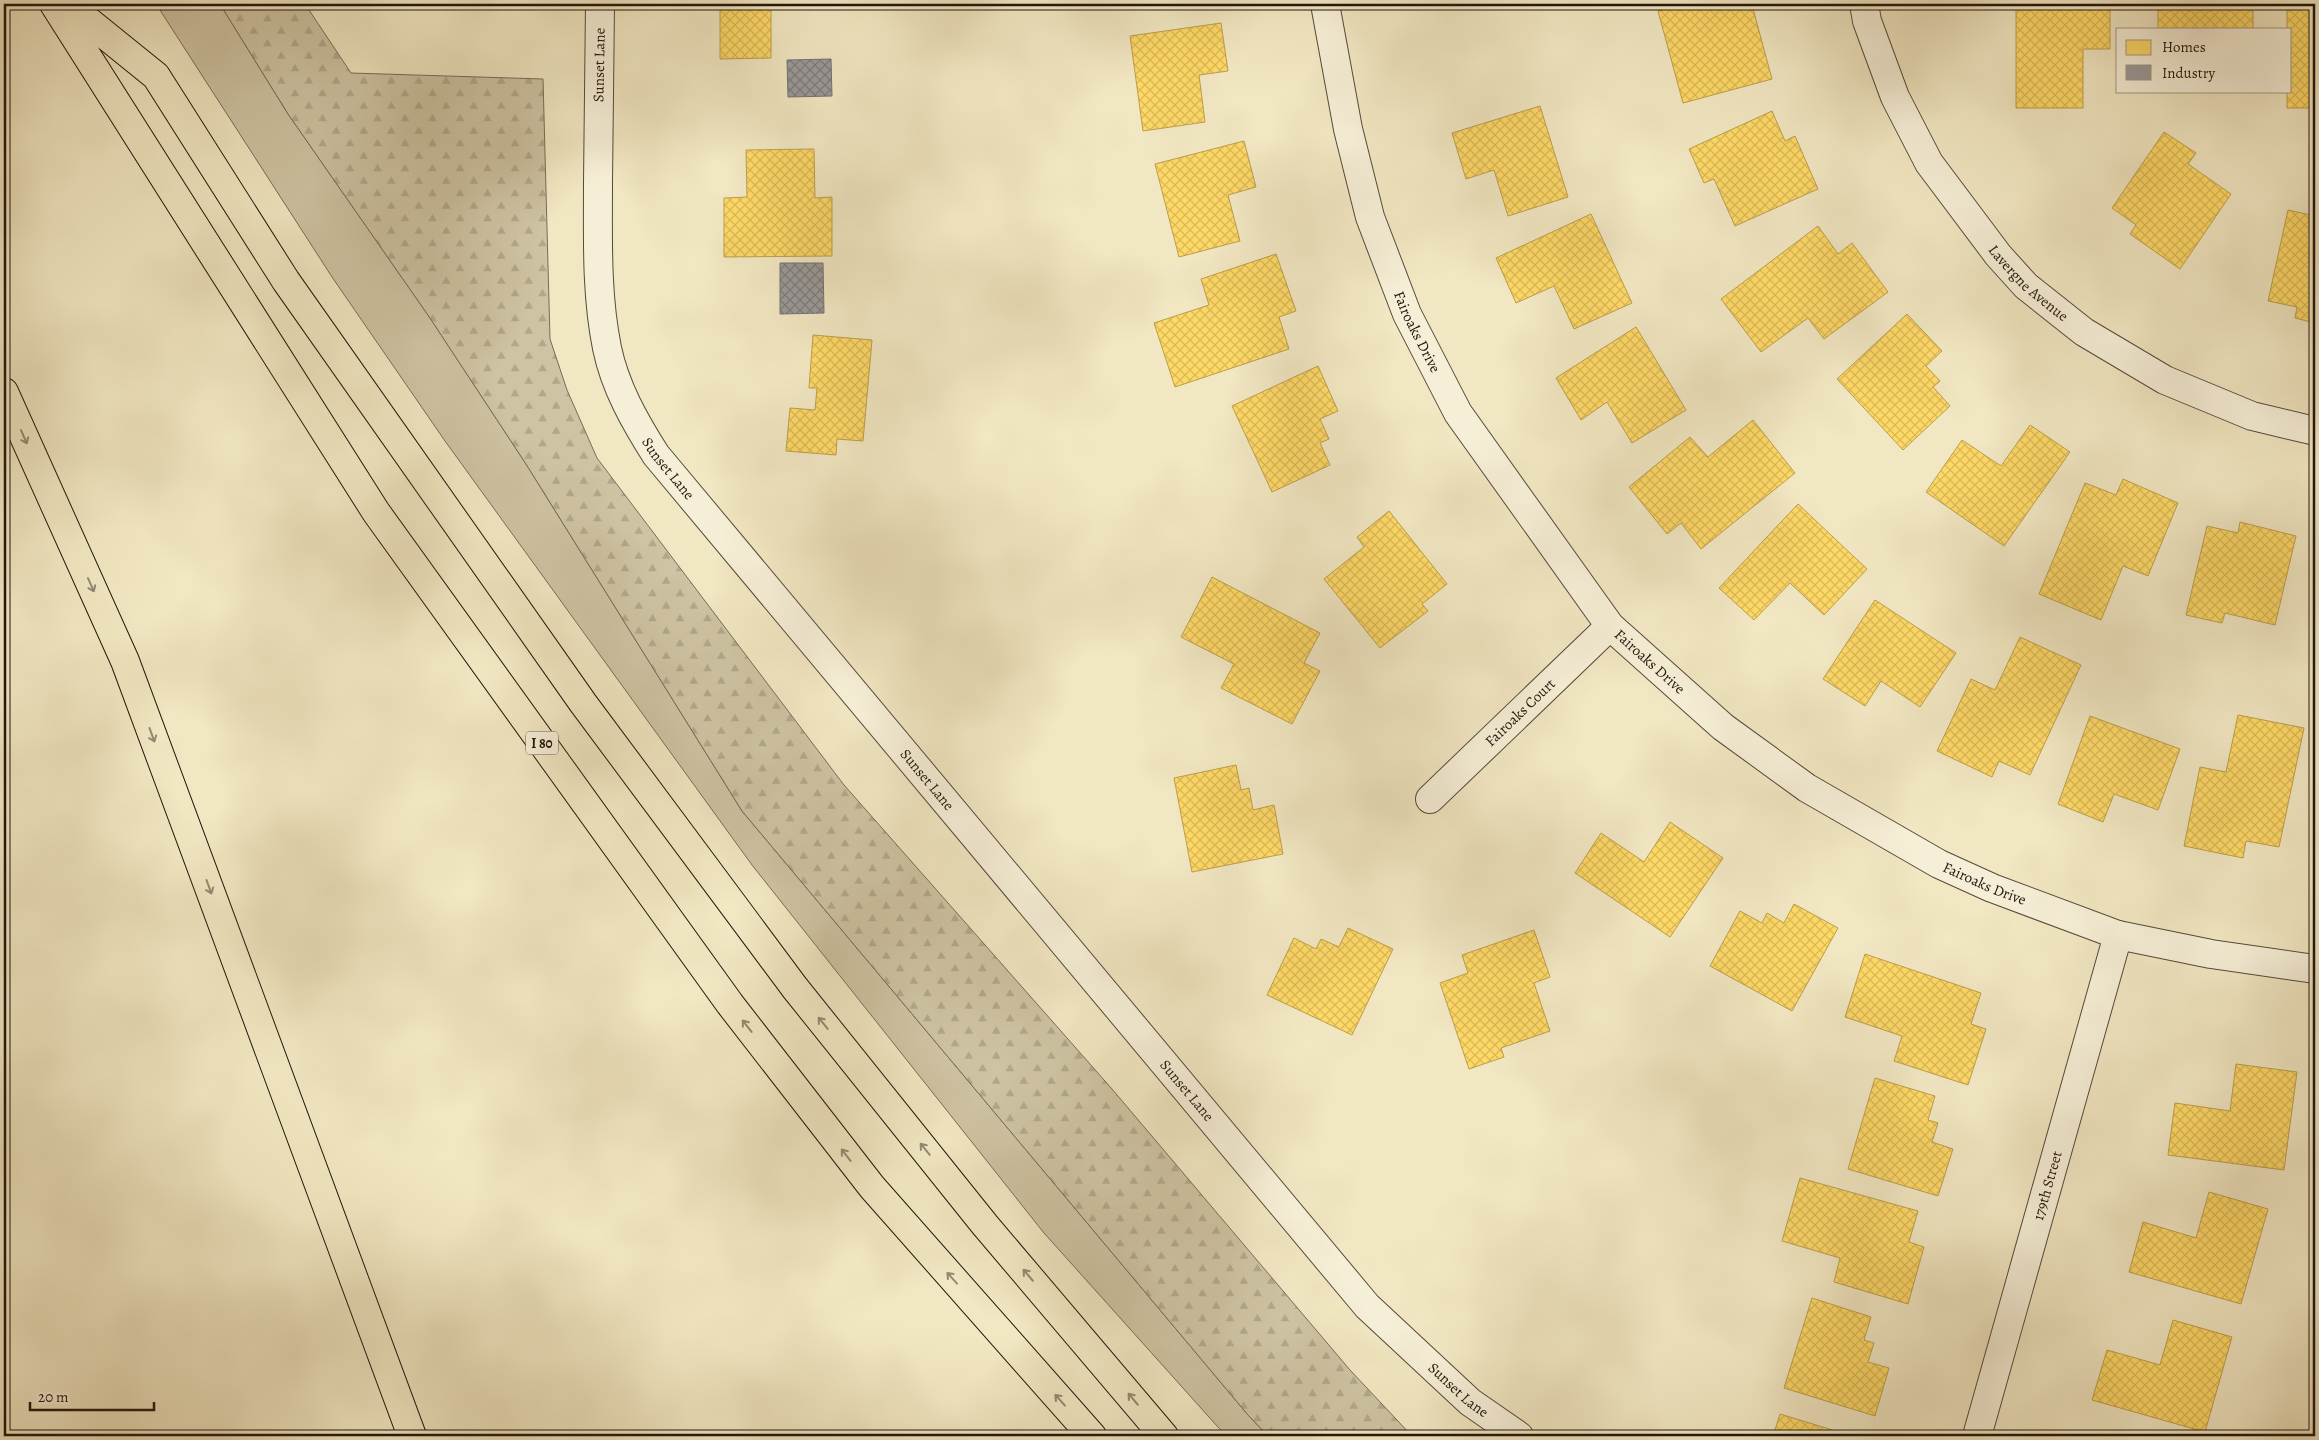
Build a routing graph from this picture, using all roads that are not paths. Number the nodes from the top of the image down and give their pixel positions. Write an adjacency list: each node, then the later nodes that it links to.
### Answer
1 (54, 4): 13 (highway, I 80, one-way to 1)
2 (67, 4): 14 (highway, one-way to 2)
3 (600, 4): 15 (street, Sunset Lane)
4 (1324, 4): 8 (street, Fairoaks Drive)
5 (1864, 4): 7 (street, Lavergne Avenue)
6 (4, 392): 12 (highway, one-way to 12)
7 (2315, 431)
8 (1610, 626): 9 (street, Fairoaks Court); 10 (street, Fairoaks Drive)
9 (1430, 799)
10 (2118, 935): 11 (street, Fairoaks Drive); 16 (street, 179th Street)
11 (2315, 969)
12 (412, 1436)
13 (1092, 1436)
14 (1164, 1436)
15 (1519, 1436)
16 (1977, 1436)

